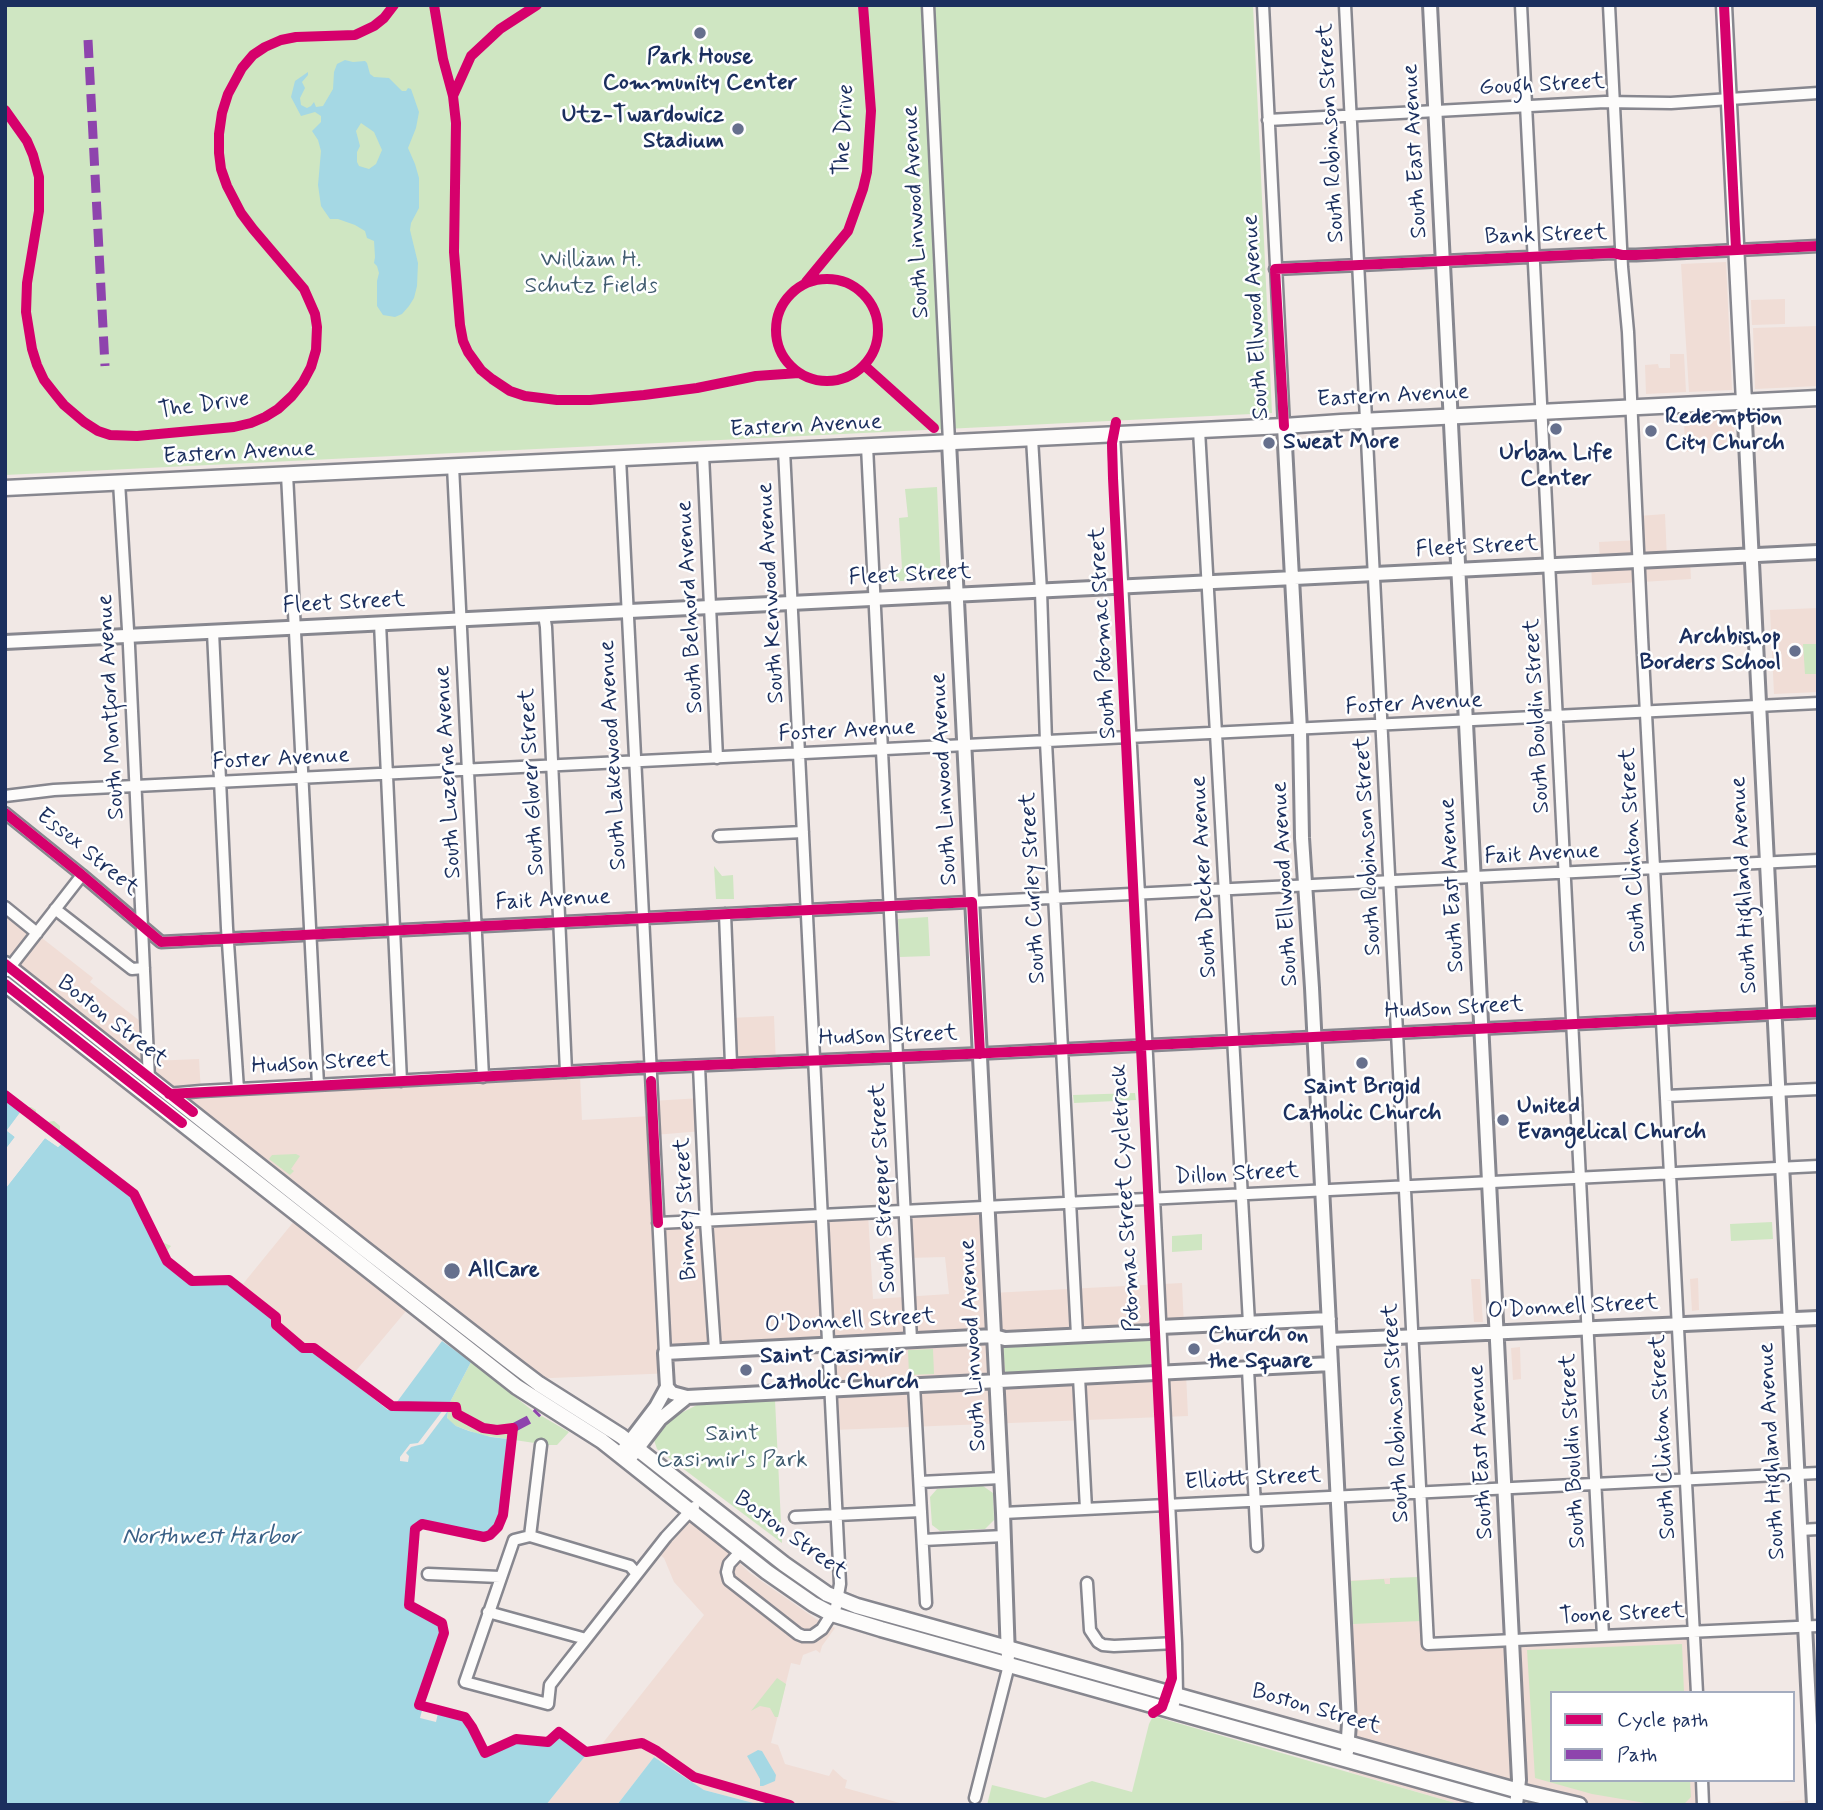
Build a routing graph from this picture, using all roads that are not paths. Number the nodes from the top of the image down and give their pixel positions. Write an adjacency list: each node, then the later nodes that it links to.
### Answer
1 (928, 5): 32 (street, South Linwood Avenue)
2 (1263, 5): 14 (street, South Ellwood Avenue)
3 (1345, 5): 13 (street, South Robinson Street)
4 (1430, 5): 12 (street, South East Avenue)
5 (1521, 5): 11 (street, South Bouldin Street)
6 (1609, 5): 10 (street, South Clinton Street)
7 (1724, 5): 9 (main road, South Highland Avenue)
8 (1818, 93): 9 (street, Gough Street)
9 (1728, 100): 10 (street, Gough Street); 16 (main road, South Highland Avenue)
10 (1614, 102): 11 (street, Gough Street); 17 (street, South Clinton Street)
11 (1526, 106): 12 (street, Gough Street); 18 (street, South Bouldin Street)
12 (1435, 111): 13 (street, Gough Street); 19 (street, South East Avenue)
13 (1350, 114): 14 (street, Gough Street); 20 (street, South Robinson Street)
14 (1268, 120): 21 (street, South Ellwood Avenue)
15 (1818, 246): 16 (street, Bank Street)
16 (1736, 249): 17 (street, Bank Street); 23 (main road, South Highland Avenue)
17 (1622, 255): 18 (street, Bank Street); 24 (street, South Clinton Street)
18 (1534, 257): 19 (street, Bank Street); 25 (street, South Bouldin Street)
19 (1442, 262): 20 (street, Bank Street); 26 (street, South East Avenue)
20 (1357, 265): 21 (street, Bank Street); 27 (street, South Robinson Street)
21 (1275, 269): 28 (street, South Ellwood Avenue)
22 (1818, 398): 23 (main road, Eastern Avenue)
23 (1744, 402): 24 (main road, Eastern Avenue); 42 (street, South Highland Avenue)
24 (1632, 407): 25 (main road, Eastern Avenue); 43 (street, South Clinton Street)
25 (1542, 412): 26 (main road, Eastern Avenue); 44 (street, South Bouldin Street)
26 (1450, 416): 27 (main road, Eastern Avenue); 45 (street, South East Avenue)
27 (1365, 421): 28 (main road, Eastern Avenue); 46 (street, South Robinson Street)
28 (1284, 426): 29 (main road, Eastern Avenue); 47 (street, South Ellwood Avenue)
29 (1199, 430): 30 (main road, Eastern Avenue); 48 (street, South Decker Avenue)
30 (1114, 434): 31 (main road, Eastern Avenue); 49 (street, South Potomac Street)
31 (1032, 438): 32 (main road, Eastern Avenue); 50 (street, South Curley Street)
32 (949, 442): 33 (main road, Eastern Avenue); 51 (street, South Linwood Avenue)
33 (867, 446): 34 (main road, Eastern Avenue); 52 (street, South Streeper Street)
34 (784, 450): 35 (main road, Eastern Avenue); 53 (street, South Kenwood Avenue)
35 (704, 454): 36 (main road, Eastern Avenue); 54 (street, South Belnord Avenue)
36 (620, 458): 37 (main road, Eastern Avenue); 55 (street, South Lakewood Avenue)
37 (453, 466): 38 (main road, Eastern Avenue); 57 (street, South Luzerne Avenue)
38 (288, 474): 39 (main road, Eastern Avenue); 59 (street)
39 (119, 482): 40 (main road, Eastern Avenue); 61 (street, South Montford Avenue)
40 (5, 488)
41 (1818, 552): 42 (street, Fleet Street)
42 (1752, 555): 43 (street, Fleet Street); 64 (street, South Highland Avenue)
43 (1639, 561): 44 (street, Fleet Street); 65 (street, South Clinton Street)
44 (1549, 565): 45 (street, Fleet Street); 66 (street, South Bouldin Street)
45 (1458, 570): 46 (street, Fleet Street); 67 (street, South East Avenue)
46 (1373, 574): 47 (street, Fleet Street); 68 (street, South Robinson Street)
47 (1291, 578): 48 (street, Fleet Street); 69 (street, South Ellwood Avenue)
48 (1207, 582): 49 (street, Fleet Street); 70 (street, South Decker Avenue)
49 (1123, 587): 50 (street, Fleet Street); 71 (street, South Potomac Street)
50 (1041, 591): 51 (street, Fleet Street); 72 (street, South Curley Street)
51 (956, 595): 52 (street, Fleet Street); 73 (street, South Linwood Avenue)
52 (875, 599): 53 (street, Fleet Street); 74 (street, South Streeper Street)
53 (792, 603): 54 (street, Fleet Street); 75 (street, South Kenwood Avenue)
54 (709, 607): 55 (street, Fleet Street); 76 (street, South Belnord Avenue)
55 (628, 611): 56 (street, Fleet Street); 77 (street, South Lakewood Avenue)
56 (544, 615): 57 (street, Fleet Street); 78 (street, South Glover Street)
57 (461, 620): 58 (street, Fleet Street); 79 (street, South Luzerne Avenue)
58 (380, 623): 59 (street, Fleet Street); 80 (street)
59 (295, 628): 60 (street, Fleet Street); 81 (street)
60 (213, 632): 61 (street, Fleet Street); 82 (street)
61 (128, 636): 62 (street, Fleet Street); 83 (street, South Montford Avenue)
62 (5, 642)
63 (1818, 704): 64 (street, Foster Avenue)
64 (1759, 706): 65 (street, Foster Avenue); 89 (street, South Highland Avenue)
65 (1647, 712): 66 (street, Foster Avenue); 90 (street, South Clinton Street)
66 (1557, 717): 67 (street, Foster Avenue); 91 (street, South Bouldin Street)
67 (1466, 722): 68 (street, Foster Avenue); 93 (street, South East Avenue)
68 (1382, 725): 69 (street, Foster Avenue); 94 (street, South Robinson Street)
69 (1300, 730): 70 (street, Foster Avenue); 95 (street, South Ellwood Avenue)
70 (1216, 734): 71 (street, Foster Avenue); 96 (street, South Decker Avenue)
71 (1130, 738): 72 (street, Foster Avenue); 97 (street, South Potomac Street)
72 (1046, 742): 73 (street, Foster Avenue); 98 (street, South Curley Street)
73 (965, 746): 74 (street, Foster Avenue); 99 (street, South Linwood Avenue)
74 (882, 749): 75 (street, Foster Avenue); 100 (street, South Streeper Street)
75 (799, 753): 76 (street, Foster Avenue); 86 (street, South Kenwood Avenue)
76 (717, 758): 77 (street, Foster Avenue)
77 (635, 762): 78 (street, Foster Avenue); 105 (street, South Lakewood Avenue)
78 (552, 766): 79 (street, Foster Avenue); 106 (street, South Glover Street)
79 (468, 770): 80 (street, Foster Avenue); 108 (street, South Luzerne Avenue)
80 (387, 774): 81 (street, Foster Avenue); 109 (street)
81 (302, 778): 82 (street, Foster Avenue); 111 (street)
82 (221, 782): 83 (street, Foster Avenue); 112 (street)
83 (135, 786): 84 (street, Foster Avenue); 107 (street, South Montford Avenue)
84 (5, 796)
85 (5, 813): 92 (street, Essex Street)
86 (803, 832): 87 (street); 103 (street, South Kenwood Avenue)
87 (719, 836)
88 (1818, 860): 89 (street, Fait Avenue)
89 (1767, 863): 90 (street, Fait Avenue); 117 (street, South Highland Avenue)
90 (1655, 868): 91 (street, Fait Avenue); 118 (street, South Clinton Street)
91 (1564, 873): 93 (street, Fait Avenue); 119 (street, South Bouldin Street)
92 (82, 875): 102 (street); 107 (street, Essex Street)
93 (1474, 877): 94 (street, Fait Avenue); 120 (street, South East Avenue)
94 (1390, 881): 95 (street, Fait Avenue); 121 (street, South Robinson Street)
95 (1307, 886): 96 (street, Fait Avenue); 122 (street, South Ellwood Avenue)
96 (1225, 890): 97 (street, Fait Avenue); 123 (street, South Decker Avenue)
97 (1139, 894): 98 (street, Fait Avenue); 124 (street, South Potomac Street)
98 (1054, 898): 99 (street, Fait Avenue); 125 (street, South Curley Street)
99 (972, 902): 100 (street, Fait Avenue); 126 (street, South Linwood Avenue)
100 (890, 906): 103 (street, Fait Avenue); 127 (street, South Streeper Street)
101 (5, 907): 110 (street)
102 (55, 909): 110 (street); 114 (street)
103 (807, 910): 104 (street, Fait Avenue); 128 (street, South Kenwood Avenue)
104 (725, 914): 105 (street, Fait Avenue); 129 (street)
105 (643, 918): 106 (street, Fait Avenue); 131 (street, South Lakewood Avenue)
106 (559, 922): 108 (street, Fait Avenue); 132 (street, South Glover Street)
107 (142, 926): 112 (street, Fait Avenue); 114 (street, South Montford Avenue)
108 (476, 926): 109 (street, Fait Avenue); 133 (street, South Luzerne Avenue)
109 (395, 930): 111 (street, Fait Avenue); 135 (street)
110 (37, 933): 113 (street)
111 (310, 934): 112 (street, Fait Avenue); 136 (street)
112 (228, 938): 137 (street)
113 (7, 968): 134 (main road, Boston Street)
114 (145, 968): 134 (street, South Montford Avenue)
115 (5, 984): 142 (main road, Boston Street)
116 (1818, 1012): 117 (street, Hudson Street)
117 (1774, 1014): 118 (street, Hudson Street); 139 (street, South Highland Avenue)
118 (1662, 1020): 119 (street, Hudson Street); 141 (street, South Clinton Street)
119 (1572, 1024): 120 (street, Hudson Street); 146 (street, South Bouldin Street)
120 (1482, 1029): 121 (street, Hudson Street); 147 (street, South East Avenue)
121 (1398, 1033): 122 (street, Hudson Street); 148 (street, South Robinson Street)
122 (1315, 1037): 123 (street, Hudson Street); 149 (street, South Ellwood Avenue)
123 (1233, 1041): 124 (street, Hudson Street); 150 (street, South Decker Avenue)
124 (1146, 1045): 125 (street, Hudson Street); 151 (street, South Potomac Street)
125 (1062, 1049): 126 (street, Hudson Street); 152 (street, South Curley Street)
126 (980, 1054): 127 (street, Hudson Street); 153 (street, South Linwood Avenue)
127 (897, 1057): 128 (street, Hudson Street); 154 (street, South Streeper Street)
128 (814, 1061): 129 (street, Hudson Street); 155 (street, South Kenwood Avenue)
129 (732, 1064): 130 (street, Hudson Street)
130 (699, 1066): 131 (street, Hudson Street); 156 (street, Binney Street)
131 (650, 1068): 132 (street, Hudson Street); 157 (street, South Lakewood Avenue)
132 (566, 1072): 133 (street, Hudson Street)
133 (483, 1075): 135 (street, Hudson Street)
134 (149, 1078): 140 (main road, Boston Street); 142 (street, South Montford Avenue)
135 (401, 1081): 136 (street, Hudson Street)
136 (318, 1085): 137 (street, Hudson Street)
137 (238, 1089): 140 (street, Hudson Street)
138 (1818, 1089): 139 (street)
139 (1778, 1091): 141 (street); 144 (street, South Highland Avenue)
140 (169, 1094): 142 (street, Hudson Street); 183 (main road, Boston Street)
141 (1666, 1096): 145 (street, South Clinton Street)
142 (150, 1098): 185 (main road, Boston Street)
143 (1818, 1166): 144 (street, Dillon Street)
144 (1782, 1168): 145 (street, Dillon Street); 160 (street, South Highland Avenue)
145 (1670, 1173): 146 (street, Dillon Street); 162 (street, South Clinton Street)
146 (1580, 1178): 147 (street, Dillon Street); 164 (street, South Bouldin Street)
147 (1489, 1182): 148 (street, Dillon Street); 165 (street, South East Avenue)
148 (1405, 1186): 149 (street, Dillon Street); 168 (street, South Robinson Street)
149 (1322, 1191): 150 (street, Dillon Street); 159 (street, South Ellwood Avenue)
150 (1242, 1194): 151 (street, Dillon Street); 161 (street, South Decker Avenue)
151 (1154, 1199): 152 (street, Dillon Street); 163 (street, South Potomac Street)
152 (1070, 1203): 153 (street, Dillon Street); 166 (street, South Curley Street)
153 (988, 1207): 154 (street, Dillon Street); 167 (street, South Linwood Avenue)
154 (905, 1211): 155 (street, Dillon Street); 169 (street, South Streeper Street)
155 (822, 1215): 156 (street, Dillon Street); 171 (street, South Kenwood Avenue)
156 (706, 1221): 157 (street, Dillon Street); 172 (street, Binney Street)
157 (658, 1223): 173 (street, South Lakewood Avenue)
158 (1818, 1318): 160 (street, O'Donnell Street)
159 (1329, 1319): 161 (street, O'Donnell Street); 170 (street, South Ellwood Avenue)
160 (1790, 1320): 162 (street, O'Donnell Street); 187 (street, South Highland Avenue)
161 (1249, 1322): 163 (street, O'Donnell Street)
162 (1678, 1325): 164 (street, O'Donnell Street); 189 (street, South Clinton Street)
163 (1160, 1327): 166 (street, O'Donnell Street); 176 (street, South Potomac Street)
164 (1587, 1329): 165 (street, O'Donnell Street); 191 (street, South Bouldin Street)
165 (1497, 1333): 168 (street, O'Donnell Street); 192 (street, South East Avenue)
166 (1077, 1335): 167 (street, O'Donnell Street)
167 (994, 1336): 169 (street, O'Donnell Street); 178 (street, South Linwood Avenue)
168 (1413, 1336): 170 (street, O'Donnell Street); 193 (street, South Robinson Street)
169 (911, 1340): 171 (street, O'Donnell Street)
170 (1330, 1340): 174 (street, South Ellwood Avenue)
171 (828, 1344): 172 (street, O'Donnell Street); 181 (street, South Kenwood Avenue)
172 (715, 1350): 173 (street, O'Donnell Street)
173 (665, 1353): 180 (street, South Lakewood Avenue)
174 (1331, 1364): 175 (street); 194 (street, South Ellwood Avenue)
175 (1248, 1369): 176 (street); 196 (street)
176 (1162, 1373): 177 (street); 197 (street, South Potomac Street)
177 (1079, 1377): 178 (street); 198 (street)
178 (996, 1380): 179 (street); 188 (street, South Linwood Avenue)
179 (914, 1385): 181 (street); 190 (street)
180 (667, 1387): 182 (street); 183 (street)
181 (831, 1389): 182 (street); 202 (street, South Kenwood Avenue)
182 (687, 1397): 183 (street)
183 (633, 1445): 185 (street); 195 (main road, Boston Street)
184 (541, 1446): 206 (street)
185 (624, 1458): 199 (main road, Boston Street)
186 (1818, 1473): 187 (street, Elliott Street)
187 (1797, 1474): 189 (street, Elliott Street); 205 (street, South Highland Avenue)
188 (1002, 1478): 190 (street); 201 (street, South Linwood Avenue)
189 (1685, 1480): 191 (street, Elliott Street); 220 (street, South Clinton Street)
190 (919, 1482): 200 (street)
191 (1595, 1484): 192 (street, Elliott Street); 221 (street, South Bouldin Street)
192 (1504, 1489): 193 (street, Elliott Street); 223 (street, South East Avenue)
193 (1420, 1493): 194 (street, Elliott Street); 225 (street, South Robinson Street)
194 (1337, 1497): 196 (street, Elliott Street); 231 (street, South Ellwood Avenue)
195 (701, 1499): 199 (street); 215 (main road, Boston Street)
196 (1255, 1501): 197 (street, Elliott Street); 209 (street)
197 (1169, 1505): 198 (street, Elliott Street); 224 (street, South Potomac Street)
198 (1086, 1509): 201 (street, Elliott Street)
199 (690, 1511): 210 (main road, Boston Street); 212 (street)
200 (921, 1511): 202 (street); 208 (street)
201 (1003, 1513): 207 (street, South Linwood Avenue)
202 (837, 1515): 203 (street); 215 (street, South Kenwood Avenue)
203 (795, 1517)
204 (1818, 1529): 205 (street)
205 (1800, 1530): 219 (street, South Highland Avenue)
206 (530, 1536): 212 (street); 213 (street)
207 (1004, 1536): 208 (street); 226 (street, South Linwood Avenue)
208 (923, 1540): 216 (street)
209 (1257, 1546)
210 (741, 1551): 218 (main road, Boston Street); 218 (street)
211 (428, 1574): 213 (street)
212 (637, 1574): 222 (street)
213 (500, 1577): 217 (street)
214 (1087, 1583): 224 (street)
215 (838, 1600): 218 (street, South Kenwood Avenue); 226 (main road, Boston Street)
216 (926, 1603)
217 (488, 1612): 222 (street); 222 (street)
218 (832, 1614): 227 (main road, Boston Street)
219 (1811, 1626): 220 (street, Toone Street); 239 (street, South Highland Avenue)
220 (1693, 1631): 221 (street, Toone Street); 228 (street, South Clinton Street)
221 (1603, 1636): 223 (street, Toone Street)
222 (586, 1639)
223 (1512, 1640): 225 (street, Toone Street); 235 (street, South East Avenue)
224 (1176, 1643): 229 (street, South Potomac Street)
225 (1428, 1644)
226 (1008, 1647): 227 (street, South Linwood Avenue); 229 (main road, Boston Street)
227 (1009, 1665): 230 (main road, Boston Street); 234 (street, South Linwood Avenue)
228 (1696, 1691)
229 (1177, 1695): 230 (street, South Potomac Street); 231 (main road, Boston Street)
230 (1172, 1710): 232 (main road, Boston Street)
231 (1348, 1743): 232 (street, South Ellwood Avenue); 235 (main road, Boston Street)
232 (1347, 1760): 236 (main road, Boston Street)
233 (1702, 1782): 238 (street)
234 (975, 1798)
235 (1517, 1798): 237 (main road, Boston Street)
236 (1508, 1805)
237 (1579, 1805)
238 (1703, 1805)
239 (1814, 1805)

